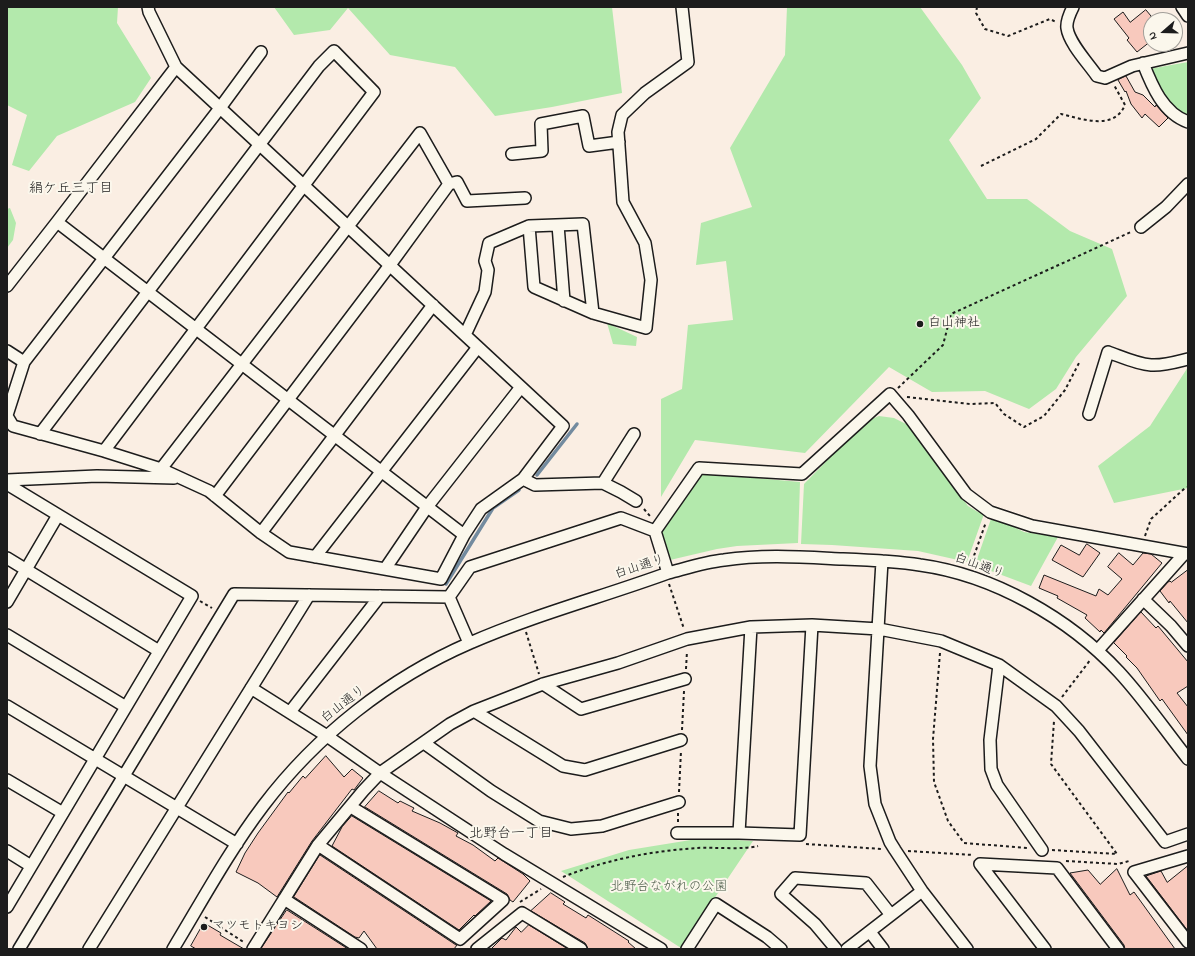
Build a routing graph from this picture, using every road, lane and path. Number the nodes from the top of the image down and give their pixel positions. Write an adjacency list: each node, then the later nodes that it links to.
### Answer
1 (148, 7): 11 (street)
2 (682, 7): 15 (street)
3 (977, 7): 7 (path)
4 (1073, 7): 7 (street)
5 (1182, 7): 6 (street)
6 (1188, 16)
7 (1066, 27): 12 (street)
8 (261, 52): 13 (street)
9 (1188, 53): 10 (street)
10 (1143, 63): 12 (street); 14 (street)
11 (176, 67): 13 (street); 23 (street)
12 (1108, 76): 18 (path)
13 (220, 108): 16 (street); 28 (street)
14 (1188, 122)
15 (619, 142): 17 (street); 34 (street)
16 (260, 144): 21 (street); 21 (street); 31 (street)
17 (512, 154)
18 (981, 166)
19 (449, 184): 22 (street); 25 (street); 29 (street)
20 (1188, 184): 27 (street)
21 (304, 185): 25 (street); 35 (street)
22 (525, 198)
23 (57, 222): 28 (street); 30 (street)
24 (558, 225): 26 (street); 32 (street); 34 (street)
25 (348, 226): 29 (street); 42 (street)
26 (529, 226): 32 (street); 36 (street)
27 (1141, 227): 44 (path)
28 (104, 258): 31 (street); 40 (street)
29 (390, 265): 33 (street); 45 (street)
30 (7, 286)
31 (148, 292): 35 (street); 48 (street)
32 (564, 300): 34 (street)
33 (433, 305): 36 (street); 50 (street)
34 (593, 313)
35 (196, 329): 42 (street); 51 (street)
36 (466, 335): 37 (street)
37 (478, 347): 43 (street); 53 (street)
38 (7, 351): 40 (street)
39 (1188, 359): 46 (street)
40 (24, 362): 47 (street)
41 (1079, 363): 44 (path)
42 (242, 364): 45 (street); 52 (street)
43 (521, 387): 55 (street); 62 (street)
44 (893, 397): 63 (street); 65 (street)
45 (288, 400): 50 (street); 60 (street)
46 (1089, 414)
47 (7, 415): 48 (street)
48 (40, 434): 51 (street)
49 (634, 434): 57 (street)
50 (335, 436): 53 (street); 66 (street)
51 (104, 451): 52 (street)
52 (161, 469): 54 (street)
53 (382, 472): 62 (street); 70 (street)
54 (179, 478): 56 (street); 60 (street)
55 (523, 479): 57 (street); 67 (street)
56 (7, 480)
57 (602, 483): 61 (street)
58 (7, 484): 64 (street)
59 (1188, 487): 68 (path)
60 (215, 496): 66 (street)
61 (636, 501)
62 (427, 507): 67 (street); 73 (street)
63 (990, 512): 68 (street); 76 (path)
64 (58, 515): 74 (street); 78 (street)
65 (655, 531): 75 (street); 80 (street)
66 (261, 533): 70 (street)
67 (464, 535): 73 (street)
68 (1141, 546): 69 (street)
69 (1186, 554): 81 (street)
70 (316, 557): 73 (street)
71 (7, 558): 74 (street)
72 (882, 561): 75 (street, 白山通り); 76 (street, 白山通り); 87 (street)
73 (385, 569)
74 (26, 570): 82 (street); 94 (street)
75 (667, 573): 84 (street, 白山通り); 89 (path)
76 (967, 575): 93 (street, 白山通り)
77 (309, 595): 79 (street); 83 (street); 98 (street)
78 (192, 596): 83 (path); 94 (street)
79 (380, 596): 80 (street); 103 (street)
80 (449, 597): 91 (street)
81 (1143, 600): 92 (street); 93 (street)
82 (7, 602)
83 (222, 614): 110 (street)
84 (523, 621): 91 (street, 白山通り); 97 (path)
85 (812, 625): 86 (street); 87 (street); 116 (street)
86 (751, 627): 89 (street); 116 (street)
87 (879, 629): 90 (street); 123 (street)
88 (7, 635): 101 (street)
89 (687, 639): 96 (path); 97 (street)
90 (941, 641): 95 (street); 124 (path)
91 (469, 643): 104 (street, 白山通り)
92 (1188, 646)
93 (1098, 650): 100 (path); 108 (street, 白山通り)
94 (159, 651): 101 (street)
95 (999, 664): 100 (street); 124 (street)
96 (685, 679): 97 (street); 105 (path)
97 (543, 684): 102 (street)
98 (251, 688): 103 (street); 114 (street)
99 (7, 706): 107 (street)
100 (1056, 706): 118 (street); 124 (path)
101 (126, 708): 107 (street)
102 (474, 711): 105 (street); 106 (street)
103 (290, 712): 104 (street)
104 (327, 736): 109 (street); 119 (street, 白山通り)
105 (681, 740): 112 (path)
106 (424, 743): 109 (street); 112 (street)
107 (95, 759): 110 (street); 115 (street)
108 (1188, 759)
109 (380, 773): 113 (street); 131 (street)
110 (124, 776): 114 (street); 142 (street)
111 (7, 780): 115 (street)
112 (679, 802): 117 (path)
113 (351, 807): 122 (street); 122 (street)
114 (176, 808): 119 (street); 143 (street)
115 (63, 813): 130 (street)
116 (739, 832): 117 (street)
117 (677, 834)
118 (1188, 834)
119 (237, 844): 144 (street, 白山通り)
120 (762, 844): 131 (path)
121 (800, 844): 123 (path)
122 (318, 845): 133 (street)
123 (894, 850): 126 (path); 132 (street)
124 (1042, 850)
125 (7, 852): 130 (street)
126 (974, 855)
127 (1188, 856): 139 (street)
128 (1062, 861): 129 (path)
129 (1132, 861)
130 (31, 866): 135 (street)
131 (552, 882): 134 (path); 141 (street)
132 (922, 891): 136 (street); 153 (street)
133 (284, 899): 140 (street); 145 (street)
134 (519, 902)
135 (7, 907)
136 (891, 915): 138 (street); 150 (street)
137 (204, 916): 140 (path)
138 (870, 932): 151 (street); 152 (street)
139 (1188, 942)
140 (255, 948)
141 (657, 948)
142 (19, 949)
143 (89, 949)
144 (173, 949)
145 (361, 949)
146 (477, 949): 147 (street)
147 (581, 949)
148 (687, 949): 149 (street)
149 (781, 949)
150 (836, 949)
151 (847, 949)
152 (883, 949)
153 (967, 949)
154 (1045, 949): 155 (street)
155 (1118, 949)

